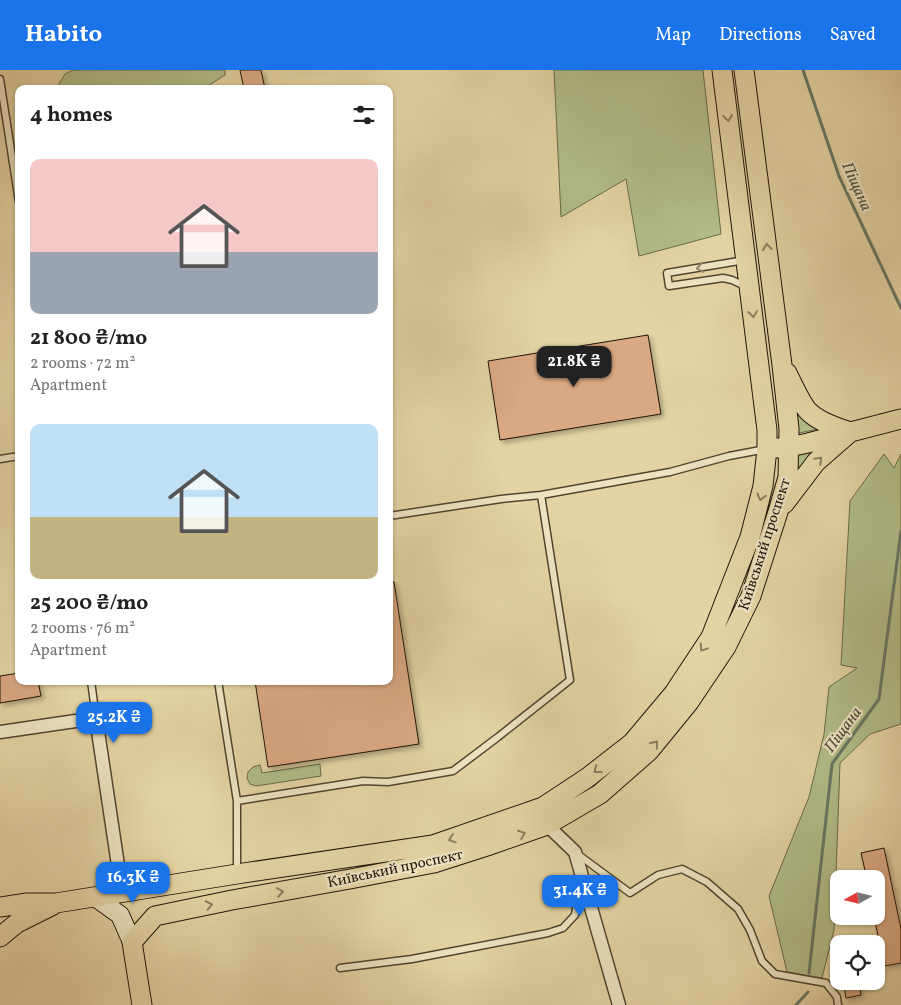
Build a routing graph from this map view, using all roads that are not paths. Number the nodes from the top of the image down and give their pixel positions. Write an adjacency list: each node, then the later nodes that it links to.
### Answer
1 (722, 70): 5 (main road, Київський проспект, one-way to 5)
2 (744, 70): 7 (main road, Київський проспект, one-way to 2)
3 (0, 79): 4 (lane)
4 (15, 176)
5 (746, 260): 6 (main road, Київський проспект); 6 (lane, one-way to 6)
6 (750, 288): 11 (main road, Київський проспект, one-way to 11)
7 (782, 365): 9 (main road); 10 (main road, Київський проспект)
8 (901, 419): 9 (main road)
9 (850, 432): 10 (main road); 15 (main road, one-way to 9)
10 (789, 447): 11 (main road); 15 (main road, Київський проспект)
11 (767, 449): 14 (lane); 17 (main road, Київський проспект, one-way to 17)
12 (15, 457): 13 (lane)
13 (0, 459)
14 (541, 495): 16 (lane); 23 (lane)
15 (778, 512): 18 (main road, Київський проспект)
16 (393, 515)
17 (730, 589): 18 (main road); 26 (main road, Київський проспект, one-way to 26)
18 (751, 596): 24 (main road, Київський проспект, one-way to 18)
19 (92, 685): 21 (lane)
20 (219, 685): 23 (lane)
21 (96, 718): 22 (street); 27 (street)
22 (0, 732)
23 (237, 801): 26 (lane)
24 (547, 825): 25 (street); 32 (main road, Київський проспект, one-way to 24)
25 (575, 852): 33 (lane); 35 (street); 36 (lane)
26 (237, 874): 27 (main road, Київський проспект)
27 (122, 892): 28 (main road, Київський проспект)
28 (96, 897): 29 (main road, Київський проспект); 32 (main road)
29 (56, 903): 30 (main road); 31 (main road)
30 (0, 908)
31 (0, 937)
32 (132, 942): 34 (main road)
33 (340, 968)
34 (142, 1005)
35 (619, 1005)
36 (838, 1005)

